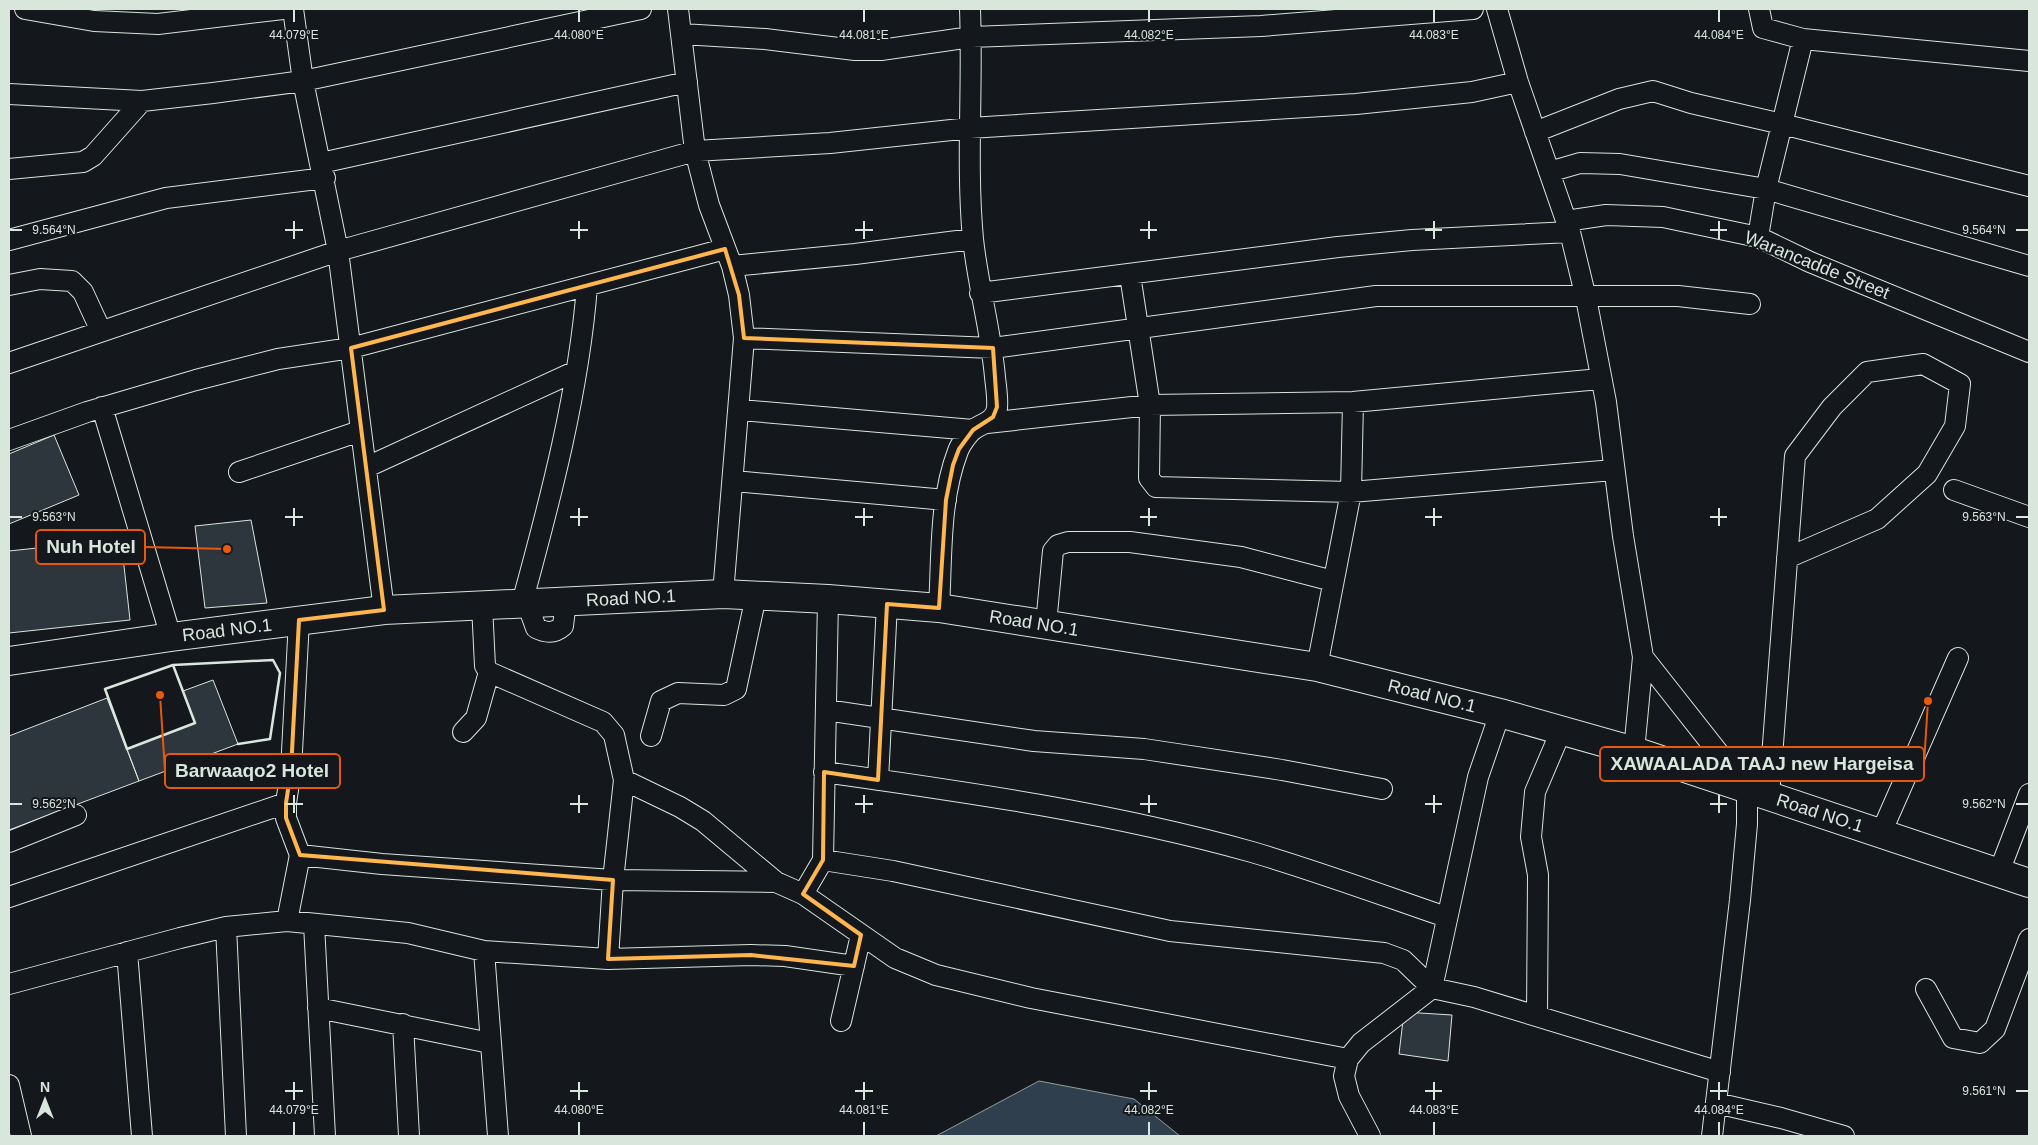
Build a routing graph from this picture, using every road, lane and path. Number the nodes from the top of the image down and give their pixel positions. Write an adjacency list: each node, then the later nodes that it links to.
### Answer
1 (25, 9): 2 (street)
2 (283, 9)
3 (293, 9): 14 (street)
4 (640, 9): 14 (street)
5 (678, 9): 10 (street)
6 (970, 9): 11 (street)
7 (1473, 9): 11 (street)
8 (1497, 9): 16 (street)
9 (1759, 9): 12 (street)
10 (682, 34): 11 (street); 15 (street)
11 (971, 37): 20 (street)
12 (1803, 39): 13 (street); 19 (street)
13 (2029, 61)
14 (303, 81): 18 (street); 24 (street)
15 (687, 82): 22 (street); 24 (street)
16 (1518, 82): 20 (street); 21 (street)
17 (9, 94): 18 (street)
18 (142, 101): 23 (street)
19 (1782, 124): 21 (street); 26 (street); 27 (street)
20 (970, 128): 22 (street); 30 (street)
21 (1535, 132): 25 (street)
22 (695, 150): 32 (street); 33 (street)
23 (9, 170)
24 (323, 171): 31 (street); 32 (street)
25 (1549, 172): 27 (street); 28 (street)
26 (2029, 186)
27 (1766, 189): 29 (street); 34 (street)
28 (1568, 226): 29 (street, Warancadde Street); 35 (street, Warancadde Street); 39 (street)
29 (1758, 237): 46 (street, Warancadde Street)
30 (973, 239): 33 (street); 38 (street)
31 (9, 240)
32 (338, 251): 42 (street); 44 (street)
33 (728, 257): 37 (street); 43 (street)
34 (2029, 266)
35 (1130, 275): 38 (street, Warancadde Street); 41 (street)
36 (9, 285): 42 (street)
37 (587, 286): 44 (street); 48 (street)
38 (980, 293): 45 (street)
39 (1586, 298): 40 (street); 41 (street); 49 (street)
40 (1750, 304)
41 (1138, 327): 45 (street); 51 (street)
42 (101, 331): 47 (street)
43 (744, 338): 45 (street); 53 (street)
44 (351, 348): 52 (street); 55 (street)
45 (993, 348): 54 (street)
46 (2029, 352)
47 (9, 363)
48 (576, 371): 57 (street); 70 (street)
49 (1600, 379): 50 (street); 58 (street)
50 (1352, 402): 51 (street); 62 (street)
51 (1150, 406): 54 (street); 62 (street)
52 (102, 407): 56 (street); 77 (street)
53 (740, 410): 54 (street); 60 (street)
54 (980, 426): 63 (street)
55 (360, 431): 57 (street); 59 (street)
56 (9, 440)
57 (367, 467): 74 (street)
58 (1614, 470): 62 (street); 78 (street)
59 (239, 472)
60 (734, 481): 63 (street); 67 (street)
61 (1954, 490): 64 (street)
62 (1351, 492): 66 (street)
63 (946, 500): 73 (street)
64 (2029, 517)
65 (1786, 558): 65 (street); 94 (street)
66 (1333, 581): 76 (street); 81 (street)
67 (723, 594): 68 (highway, Road NO.1); 70 (highway, Road NO.1)
68 (756, 596): 69 (highway, Road NO.1); 88 (street)
69 (828, 599): 71 (highway, Road NO.1); 83 (street)
70 (525, 603): 72 (highway, Road NO.1)
71 (887, 604): 73 (highway, Road NO.1); 85 (street)
72 (482, 605): 74 (highway, Road NO.1); 82 (street)
73 (939, 608): 76 (highway, Road NO.1)
74 (384, 610): 75 (highway, Road NO.1)
75 (299, 620): 77 (highway, Road NO.1); 96 (street)
76 (1046, 624): 81 (highway, Road NO.1)
77 (171, 637): 80 (highway, Road NO.1)
78 (1644, 657): 89 (street); 94 (street)
79 (1958, 658): 98 (street)
80 (9, 661)
81 (1317, 667): 84 (highway, Road NO.1)
82 (489, 672): 87 (street); 91 (street)
83 (826, 710): 85 (street); 90 (street)
84 (1500, 713): 86 (highway, Road NO.1); 108 (street)
85 (881, 717): 92 (street); 93 (street)
86 (1561, 730): 89 (highway, Road NO.1); 122 (street)
87 (463, 732)
88 (651, 736)
89 (1634, 751): 94 (highway, Road NO.1)
90 (824, 772): 92 (street); 101 (street)
91 (624, 780): 103 (street); 104 (street)
92 (878, 780): 108 (street)
93 (1382, 789)
94 (1758, 792): 98 (highway, Road NO.1); 127 (street)
95 (2029, 794): 102 (street)
96 (286, 803): 100 (street); 107 (street)
97 (76, 815): 99 (street)
98 (1881, 833): 102 (highway, Road NO.1)
99 (9, 842)
100 (300, 854): 103 (street); 109 (street)
101 (823, 860): 106 (street); 119 (street)
102 (1998, 872): 105 (highway, Road NO.1)
103 (613, 880): 104 (street); 116 (street)
104 (776, 882): 106 (street)
105 (2029, 883)
106 (803, 894): 112 (street)
107 (9, 897)
108 (1446, 916): 119 (street)
109 (287, 921): 110 (street); 111 (street)
110 (314, 924): 114 (street); 121 (street)
111 (226, 928): 115 (street); 132 (street)
112 (862, 935): 117 (street); 126 (street)
113 (2029, 939): 120 (street)
114 (484, 951): 116 (street); 125 (street)
115 (127, 952): 118 (street); 131 (street)
116 (608, 959): 117 (street)
117 (854, 966): 123 (street)
118 (9, 984)
119 (1432, 988): 122 (street); 126 (street)
120 (1926, 989)
121 (318, 1008): 124 (street); 133 (street)
122 (1537, 1016): 127 (street)
123 (841, 1021)
124 (403, 1024): 125 (street); 134 (street)
125 (490, 1043): 135 (street)
126 (1348, 1059): 136 (street)
127 (1720, 1072): 129 (street)
128 (9, 1085): 130 (street)
129 (1716, 1103): 137 (street); 138 (street)
130 (21, 1136)
131 (142, 1136)
132 (236, 1136)
133 (325, 1136)
134 (409, 1136)
135 (498, 1136)
136 (1370, 1136)
137 (1712, 1136)
138 (1844, 1136)

